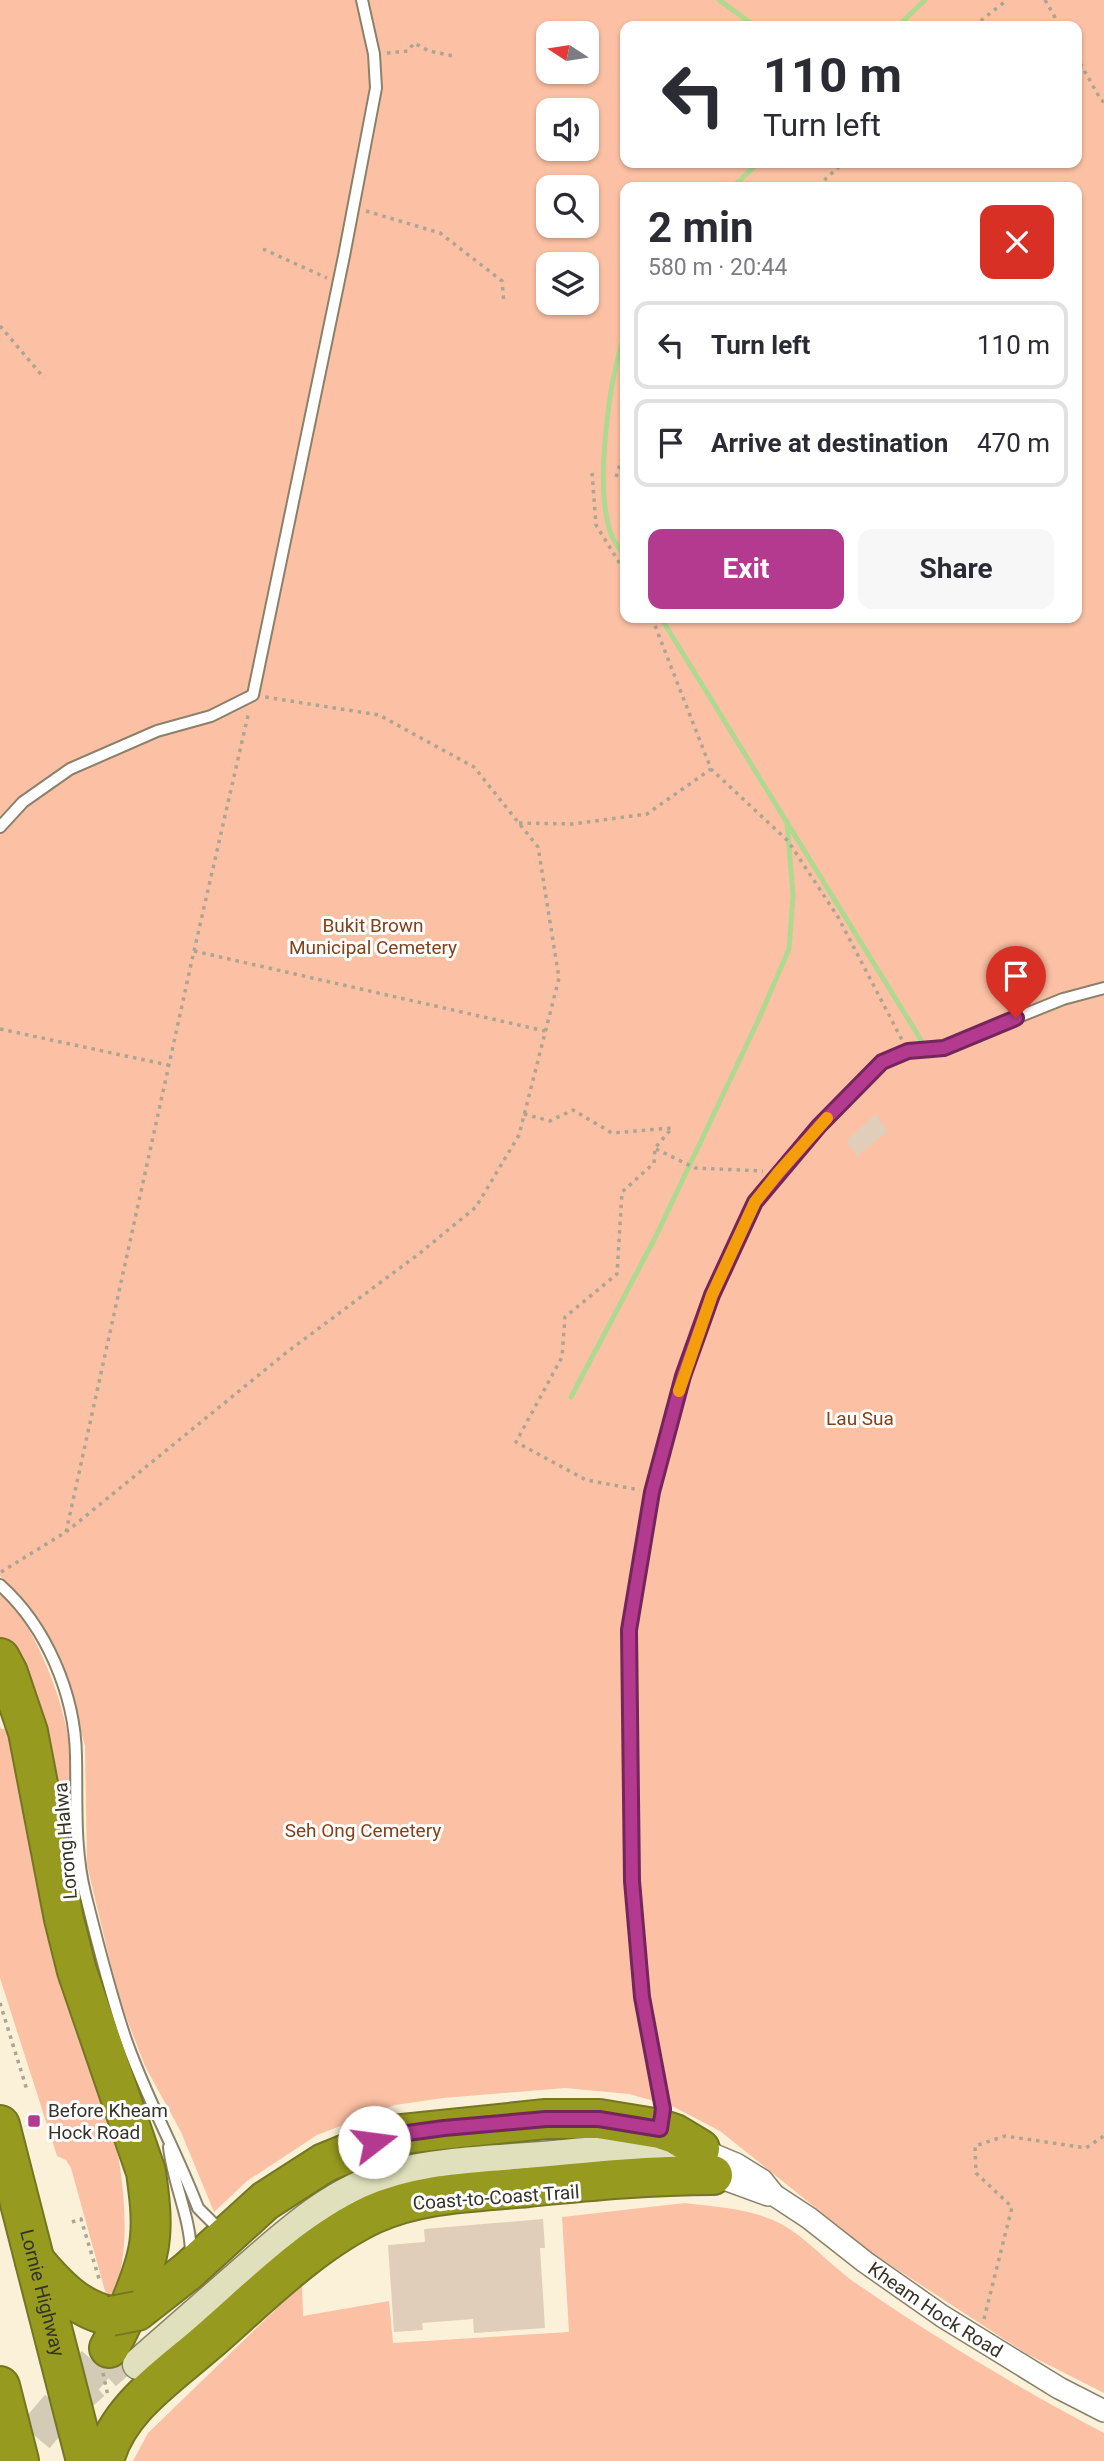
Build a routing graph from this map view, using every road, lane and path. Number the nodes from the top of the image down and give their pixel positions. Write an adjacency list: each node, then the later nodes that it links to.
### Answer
1 (362, 0): 6 (lane)
2 (1007, 0): 4 (path)
3 (1045, 0): 5 (path)
4 (980, 21)
5 (1057, 21)
6 (374, 54): 7 (path); 12 (lane)
7 (453, 56)
8 (1082, 67): 9 (path)
9 (1104, 102)
10 (838, 168): 11 (path)
11 (822, 182)
12 (354, 207): 15 (path); 23 (lane)
13 (263, 249): 14 (path)
14 (339, 283)
15 (504, 303)
16 (0, 326): 17 (path)
17 (44, 378)
18 (620, 464): 20 (path)
19 (592, 472): 21 (path)
20 (616, 477)
21 (620, 564)
22 (654, 623): 24 (path)
23 (253, 695): 25 (path); 26 (lane); 27 (path)
24 (711, 769): 25 (path); 31 (path)
25 (519, 823): 30 (path)
26 (0, 827)
27 (194, 951): 30 (path); 32 (path)
28 (1104, 988): 31 (lane)
29 (0, 1029): 32 (path)
30 (545, 1031): 33 (path)
31 (908, 1051): 35 (lane)
32 (168, 1065): 37 (path)
33 (524, 1114): 34 (path); 37 (path)
34 (655, 1148): 35 (path); 36 (path)
35 (779, 1172): 36 (lane)
36 (652, 1492): 44 (lane)
37 (66, 1532): 38 (path)
38 (0, 1572)
39 (0, 1585): 46 (lane, Lorong Halwa)
40 (0, 1658): 53 (highway)
41 (0, 2003): 42 (path)
42 (27, 2090)
43 (0, 2125): 51 (highway, Lornie Highway)
44 (660, 2129): 47 (highway); 50 (highway)
45 (1104, 2136): 54 (path)
46 (168, 2142): 50 (lane, Lorong Halwa); 52 (lane, Lorong Halwa)
47 (706, 2162): 48 (street, Kheam Hock Road); 48 (street, Kheam Hock Road); 53 (street); 57 (highway)
48 (774, 2195): 54 (street, Kheam Hock Road)
49 (72, 2222): 53 (path)
50 (238, 2225): 52 (highway)
51 (34, 2259): 53 (highway); 59 (highway, Lornie Highway)
52 (188, 2271): 53 (highway)
53 (116, 2333): 57 (path)
54 (979, 2340): 56 (street, Kheam Hock Road)
55 (0, 2386): 58 (highway)
56 (1104, 2411)
57 (121, 2422): 60 (highway)
58 (19, 2461)
59 (86, 2461)
60 (104, 2461)

